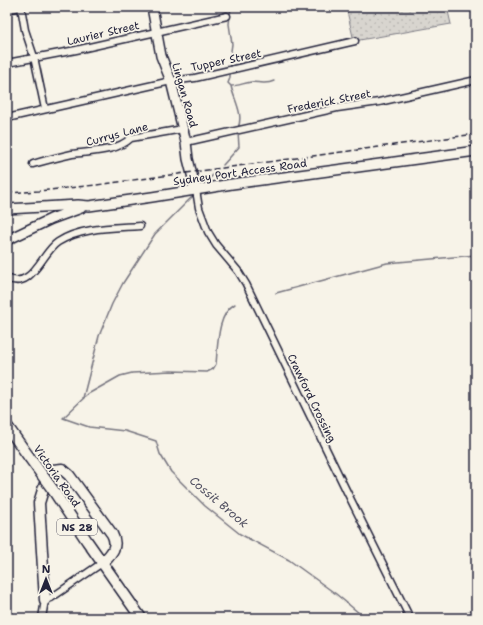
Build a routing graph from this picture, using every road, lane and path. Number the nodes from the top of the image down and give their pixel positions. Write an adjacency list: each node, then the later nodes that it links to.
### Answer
1 (21, 7): 3 (street); 7 (street)
2 (152, 7): 5 (main road, Lingan Road)
3 (7, 10)
4 (227, 16): 5 (street, Laurier Street)
5 (156, 31): 7 (street, Laurier Street); 10 (main road, Lingan Road)
6 (355, 41): 10 (street, Tupper Street)
7 (34, 57): 8 (street, Laurier Street); 11 (street)
8 (7, 62)
9 (476, 80): 14 (street, Frederick Street)
10 (171, 81): 11 (street, Tupper Street); 13 (main road, Lingan Road)
11 (45, 109): 12 (street, Tupper Street)
12 (7, 118)
13 (183, 129): 14 (main road, Lingan Road); 16 (street, Currys Lane)
14 (186, 142): 17 (main road, Lingan Road)
15 (476, 151): 17 (main road, Sydney Port Access Road)
16 (33, 164)
17 (196, 190): 18 (main road, Sydney Port Access Road); 28 (street, Crawford Crossing)
18 (89, 206): 19 (main road, Sydney Port Access Road); 21 (main road)
19 (7, 209)
20 (140, 226): 22 (street)
21 (7, 240)
22 (7, 278)
23 (7, 426): 24 (main road, Victoria Road / NS 28, bridge)
24 (102, 563): 25 (street); 25 (main road); 27 (main road, Victoria Road / NS 28)
25 (46, 600): 26 (street)
26 (42, 618)
27 (141, 618)
28 (410, 618)

